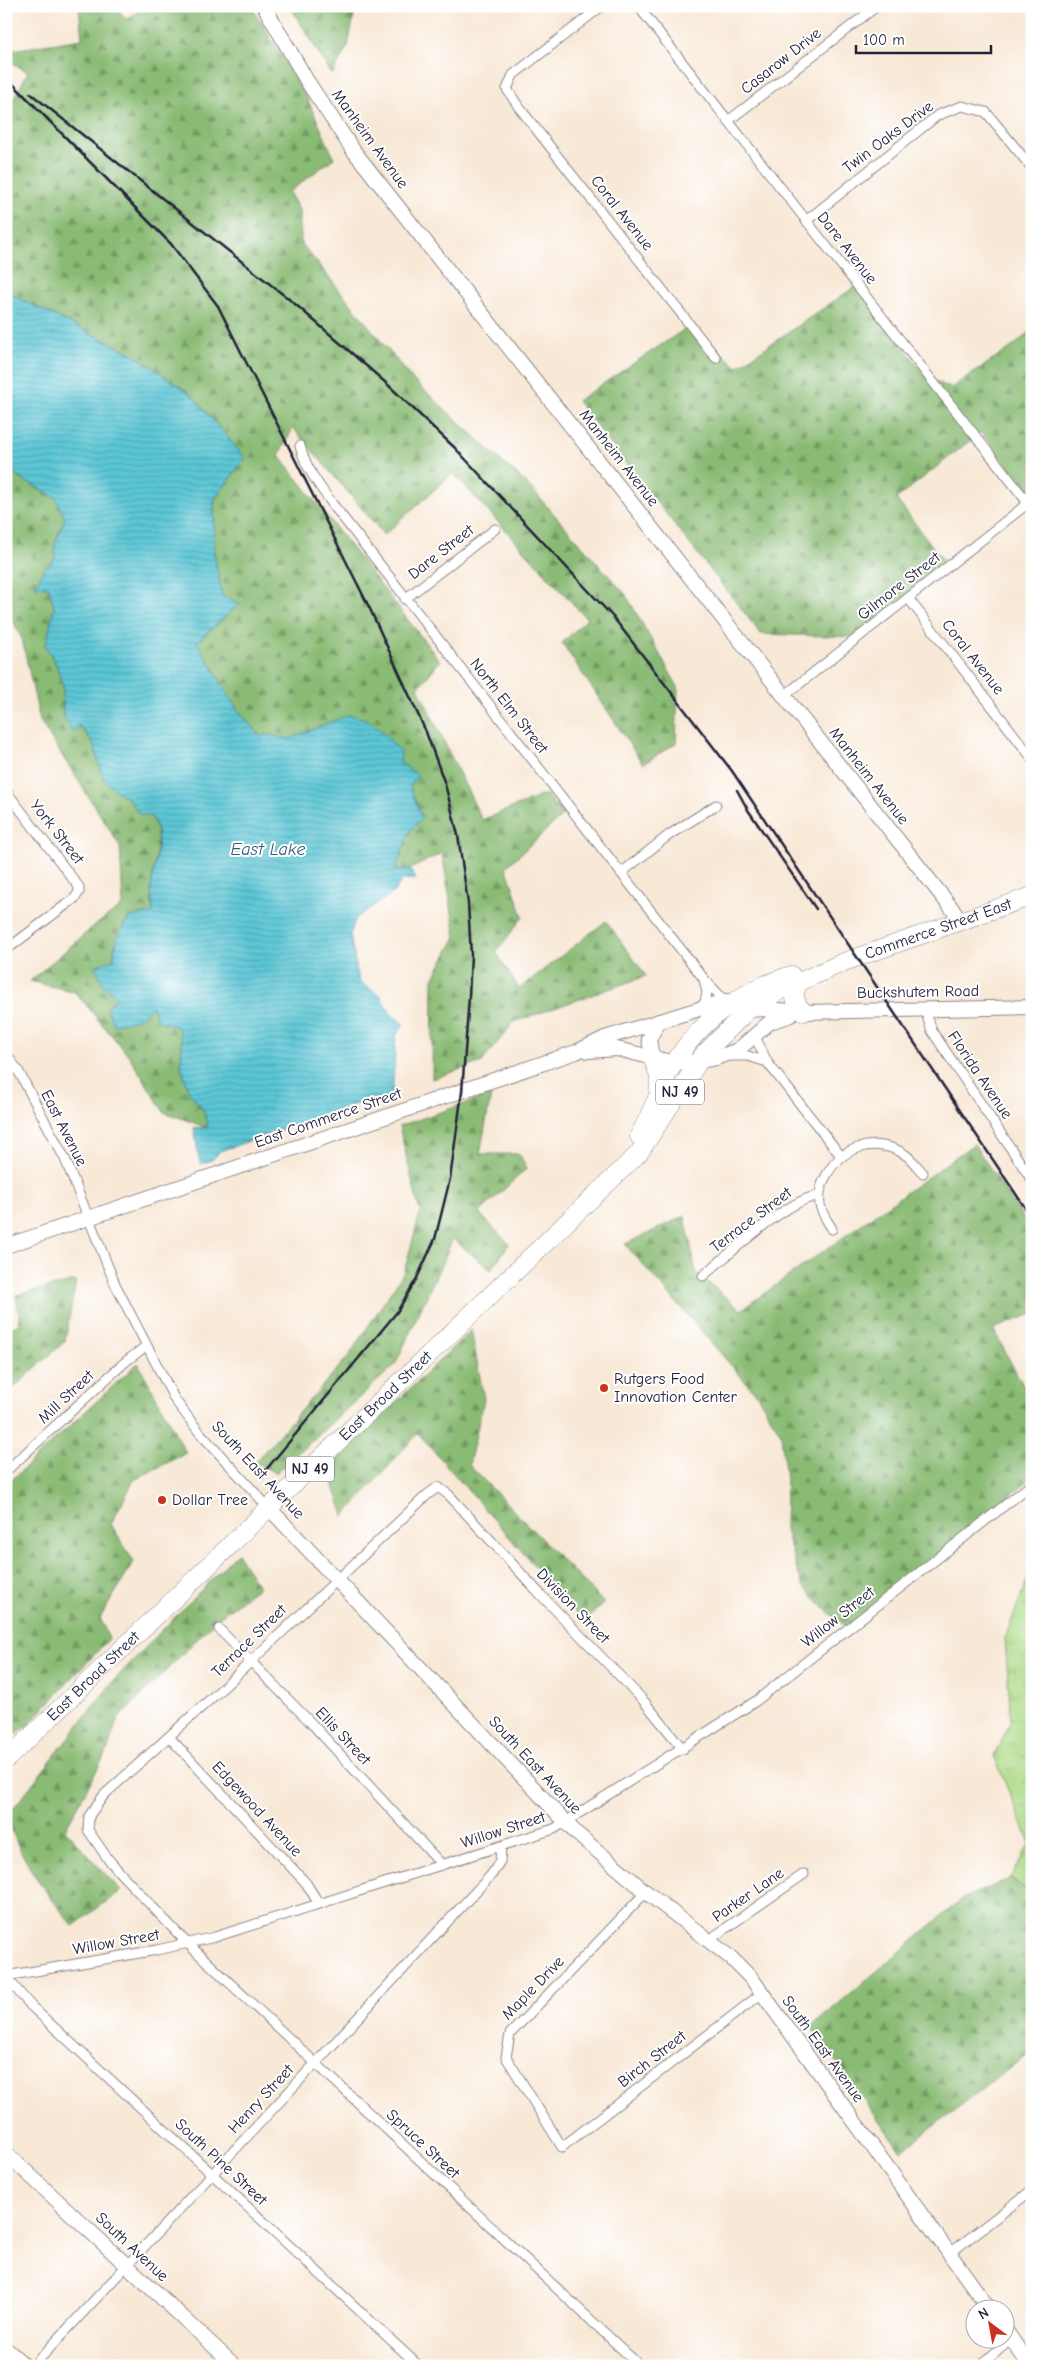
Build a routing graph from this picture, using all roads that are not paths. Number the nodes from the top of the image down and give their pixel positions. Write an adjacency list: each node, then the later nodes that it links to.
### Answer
1 (264, 6): 14 (street, Manheim Avenue)
2 (602, 6): 8 (street, Coral Avenue)
3 (638, 6): 5 (street, Dare Avenue)
4 (877, 6): 5 (street, Casarow Drive)
5 (728, 121): 7 (street, Dare Avenue)
6 (1032, 168): 7 (street, Twin Oaks Drive)
7 (806, 220): 10 (street, Dare Avenue)
8 (716, 358)
9 (300, 446): 13 (street, North Elm Street)
10 (1030, 504): 12 (street, Gilmore Street)
11 (495, 529): 13 (street, Dare Street)
12 (908, 598): 14 (street, Gilmore Street); 15 (street, Coral Avenue)
13 (406, 599): 18 (street, North Elm Street)
14 (784, 696): 20 (street, Manheim Avenue)
15 (1032, 758)
16 (6, 791): 21 (street, York Street)
17 (716, 805): 18 (street)
18 (621, 873): 23 (street, North Elm Street)
19 (1032, 896): 20 (highway, Commerce Street East / NJ 49)
20 (961, 920): 22 (highway, Commerce Street East / NJ 49)
21 (6, 950)
22 (844, 962): 24 (highway, Commerce Street East / NJ 49); 25 (highway, Commerce Street East / NJ 49)
23 (704, 979): 25 (street, North Elm Street); 26 (street)
24 (799, 981): 28 (highway, Commerce Street East / NJ 49); 30 (highway)
25 (728, 1001): 26 (street, Commerce Street East); 28 (street); 38 (highway, East Broad Street / NJ 49)
26 (704, 1006): 31 (street, Commerce Street East)
27 (1032, 1007): 29 (street, Buckshutem Road)
28 (748, 1010): 30 (street); 32 (street); 36 (highway, East Broad Street / NJ 49)
29 (924, 1010): 30 (street, Buckshutem Road); 42 (street, Florida Avenue)
30 (804, 1012): 32 (street)
31 (659, 1020): 33 (street, East Commerce Street); 35 (street)
32 (754, 1034): 36 (street); 37 (street)
33 (576, 1052): 35 (street); 44 (street, East Commerce Street)
34 (6, 1054): 44 (street, East Avenue)
35 (652, 1057): 38 (street); 39 (highway)
36 (708, 1060): 37 (street); 38 (street); 39 (highway, East Broad Street / NJ 49)
37 (768, 1062): 40 (street)
38 (675, 1063): 39 (highway, East Broad Street / NJ 49)
39 (660, 1103): 52 (highway, East Broad Street / NJ 49)
40 (841, 1156): 41 (street); 43 (street)
41 (923, 1173)
42 (1032, 1180)
43 (819, 1196): 45 (street); 47 (street, Terrace Street)
44 (90, 1218): 46 (street, East Commerce Street); 48 (street, South East Avenue)
45 (832, 1229)
46 (6, 1246)
47 (703, 1276)
48 (146, 1346): 49 (street, Mill Street); 52 (street, South East Avenue)
49 (6, 1471)
50 (1032, 1484): 57 (street, Willow Street)
51 (438, 1488): 53 (street, Terrace Street); 57 (street, Division Street)
52 (269, 1508): 53 (street, South East Avenue); 58 (highway, East Broad Street / NJ 49)
53 (336, 1579): 55 (street, Terrace Street); 60 (street, South East Avenue)
54 (219, 1629): 55 (street, Ellis Street)
55 (250, 1661): 56 (street, Terrace Street); 62 (street, Ellis Street)
56 (168, 1737): 59 (street, Terrace Street); 65 (street, Edgewood Avenue)
57 (683, 1749): 60 (street, Willow Street)
58 (6, 1760)
59 (88, 1822): 67 (street, Spruce Street)
60 (566, 1823): 61 (street, Willow Street); 64 (street, South East Avenue)
61 (501, 1847): 62 (street, Willow Street); 70 (street, Henry Street)
62 (442, 1865): 65 (street, Willow Street)
63 (804, 1874): 66 (street, Parker Lane)
64 (646, 1892): 66 (street, South East Avenue); 71 (street, Maple Drive)
65 (319, 1904): 67 (street, Willow Street)
66 (709, 1940): 69 (street, South East Avenue)
67 (187, 1943): 68 (street, Willow Street); 70 (street, Spruce Street)
68 (6, 1977): 73 (street, South Pine Street)
69 (761, 1994): 71 (street, Birch Street); 75 (street, South East Avenue)
70 (315, 2063): 73 (street, Henry Street); 85 (street, Spruce Street)
71 (562, 2147)
72 (6, 2153): 76 (street, South Avenue)
73 (212, 2174): 76 (street, Henry Street); 84 (street, South Pine Street)
74 (1032, 2190): 75 (street)
75 (949, 2254): 77 (street, South East Avenue)
76 (127, 2265): 82 (street, Henry Street); 83 (street, South Avenue)
77 (983, 2300)
78 (1016, 2346): 87 (street)
79 (6, 2349): 81 (street)
80 (994, 2350): 86 (street)
81 (25, 2366)
82 (33, 2366)
83 (235, 2366)
84 (419, 2366)
85 (640, 2366)
86 (980, 2366)
87 (1030, 2366)

